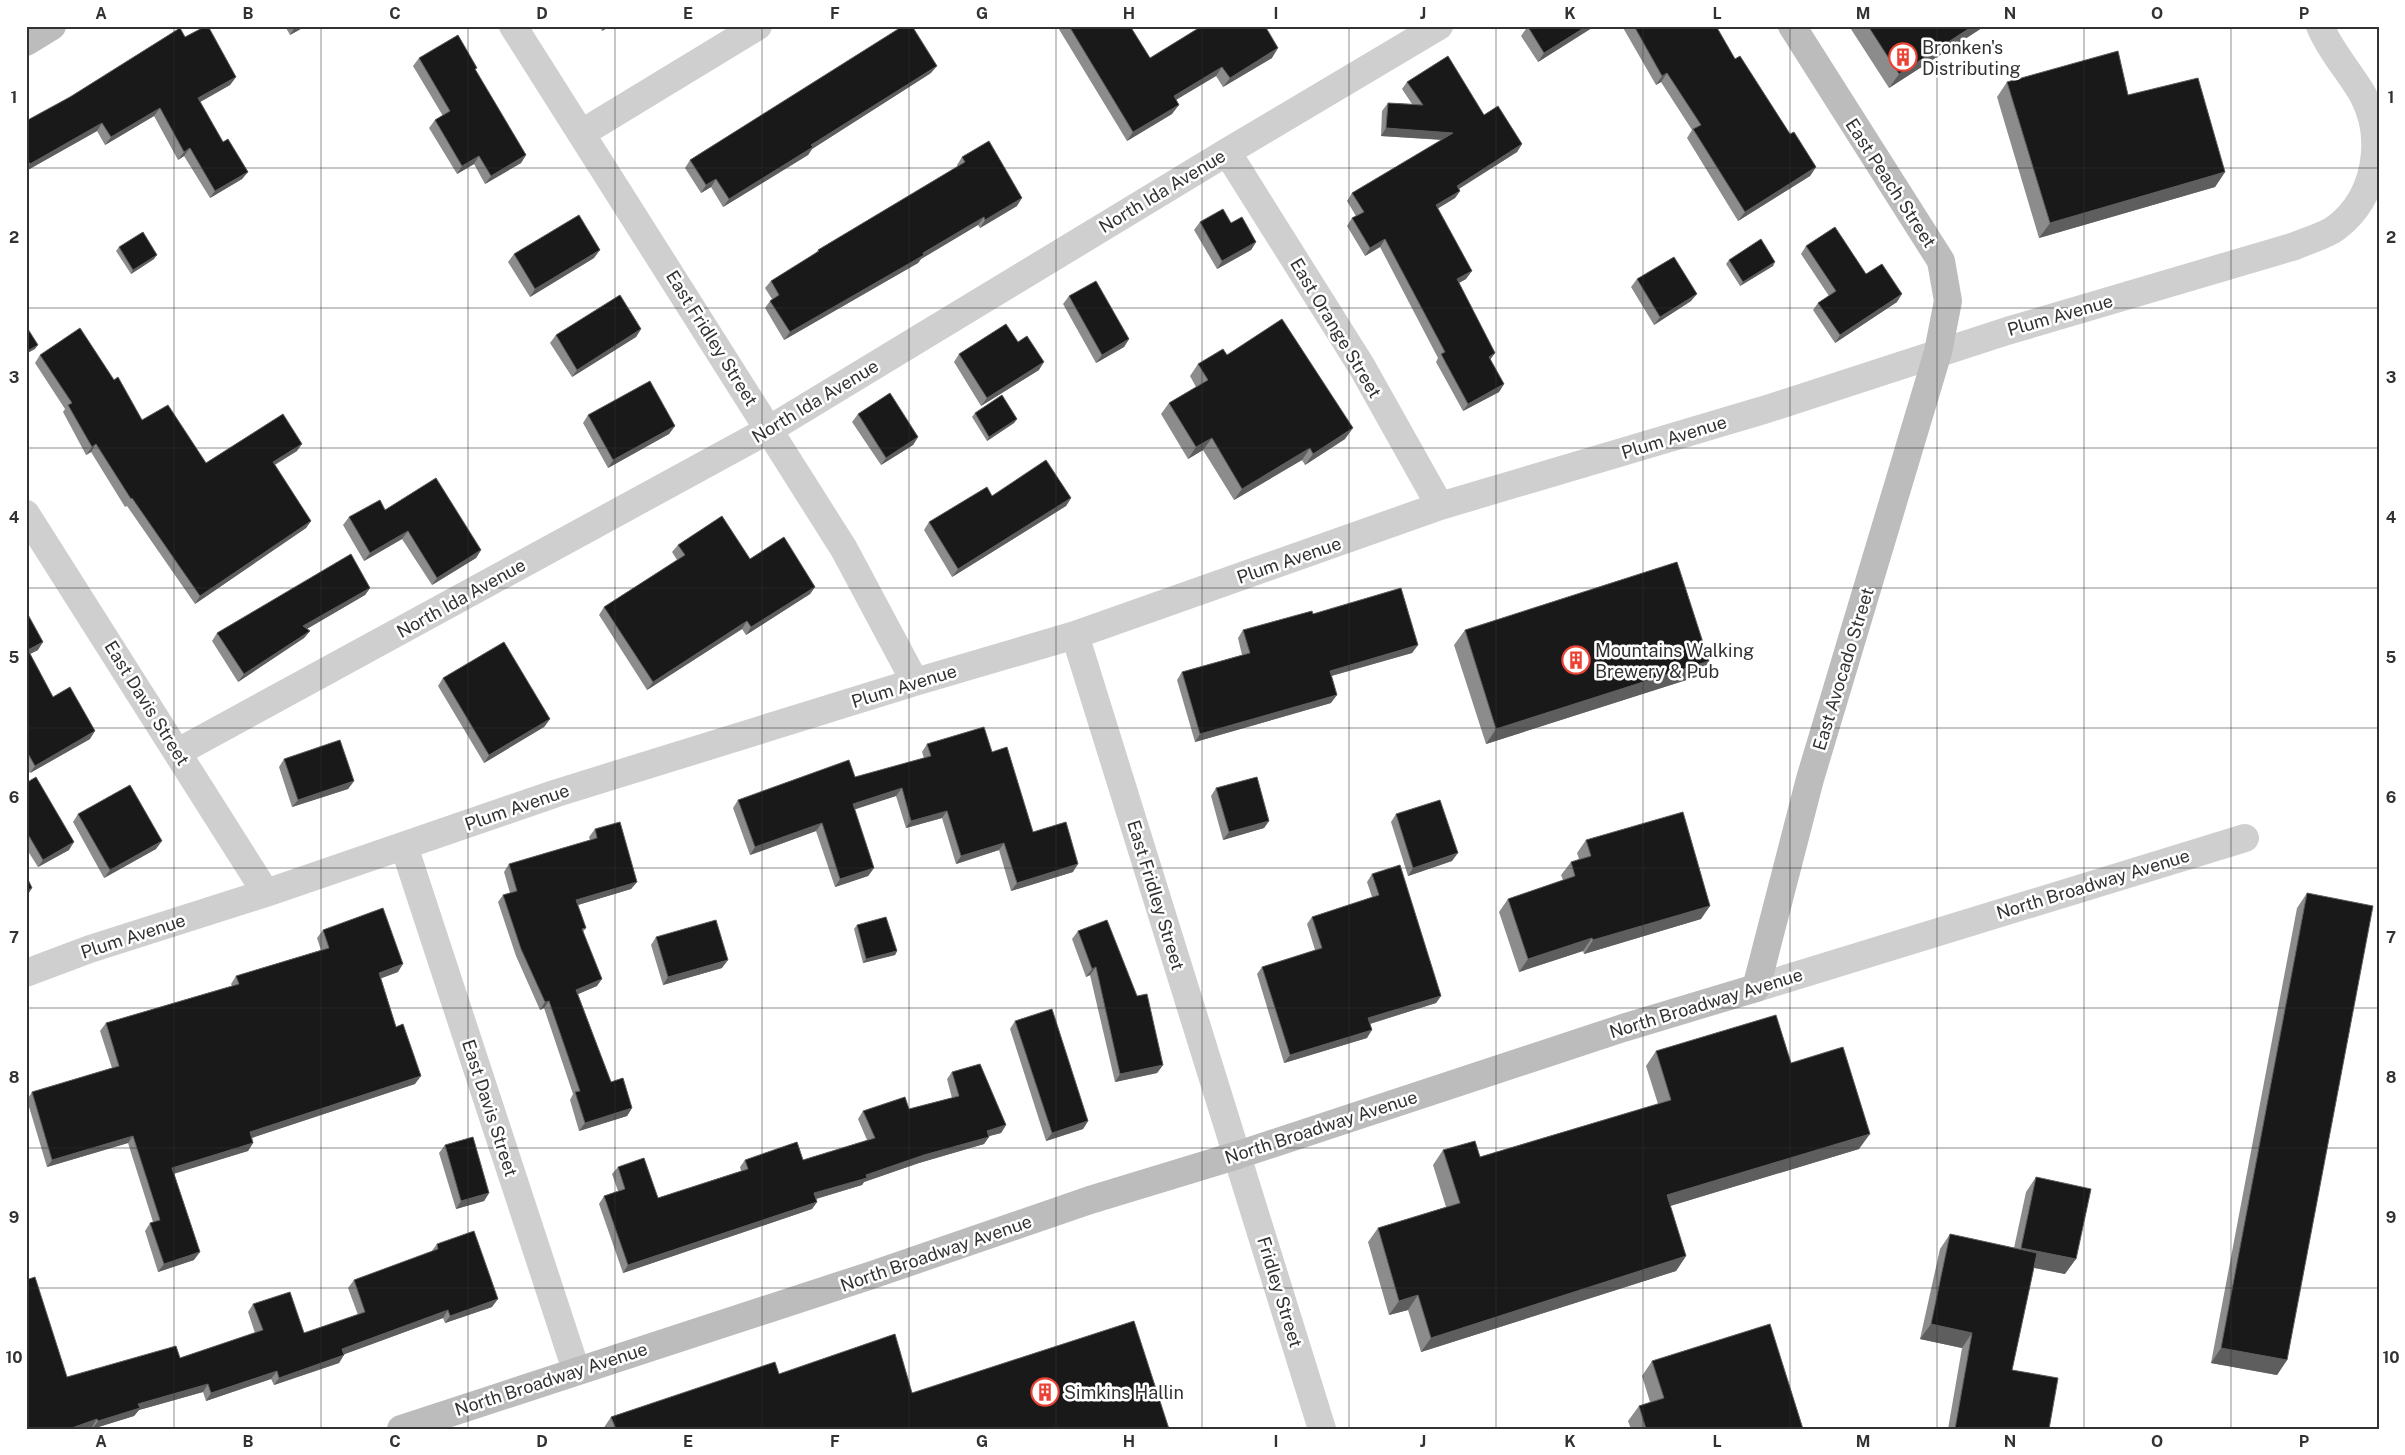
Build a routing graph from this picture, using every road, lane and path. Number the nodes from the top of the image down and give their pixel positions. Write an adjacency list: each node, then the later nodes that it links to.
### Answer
1 (52, 26): 7 (street)
2 (514, 26): 8 (street, East Fridley Street)
3 (758, 26): 8 (street)
4 (1439, 26): 9 (street, North Ida Avenue)
5 (1792, 26): 10 (street, East Peach Street)
6 (2320, 26): 10 (street, Plum Avenue)
7 (26, 42)
8 (582, 133): 11 (street, East Fridley Street)
9 (1227, 152): 11 (street, North Ida Avenue); 12 (street, East Orange Street)
10 (1938, 352): 12 (street, Plum Avenue); 21 (street, East Avocado Street)
11 (770, 429): 15 (street, East Fridley Street); 16 (street, North Ida Avenue)
12 (1440, 506): 14 (street, Plum Avenue)
13 (26, 514): 16 (street, East Davis Street)
14 (1075, 635): 15 (street, Plum Avenue); 22 (street, East Fridley Street)
15 (915, 682): 18 (street, Plum Avenue)
16 (178, 752): 19 (street, East Davis Street)
17 (2245, 838): 21 (street, North Broadway Avenue)
18 (404, 846): 19 (street, Plum Avenue); 23 (street, East Davis Street)
19 (266, 893): 20 (street, Plum Avenue)
20 (26, 973)
21 (1756, 988): 22 (street, North Broadway Avenue)
22 (1238, 1154): 23 (street, North Broadway Avenue); 25 (street, Fridley Street)
23 (576, 1370): 24 (street, North Broadway Avenue)
24 (400, 1429)
25 (1322, 1429)

